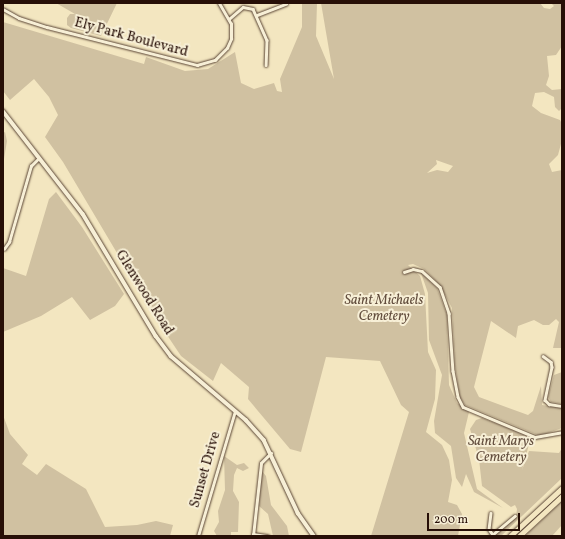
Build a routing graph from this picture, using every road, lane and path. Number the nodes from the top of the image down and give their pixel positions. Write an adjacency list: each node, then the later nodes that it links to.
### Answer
1 (219, 3): 5 (street, Ely Park Boulevard)
2 (286, 4): 4 (street)
3 (3, 9): 5 (street, Ely Park Boulevard)
4 (257, 14): 5 (street); 6 (street)
5 (229, 19)
6 (266, 65)
7 (3, 111): 8 (street, Glenwood Road)
8 (40, 158): 9 (street); 13 (street, Glenwood Road)
9 (4, 249)
10 (404, 272): 14 (street)
11 (543, 356): 12 (street)
12 (562, 406)
13 (235, 411): 15 (street, Glenwood Road); 22 (street, Sunset Drive)
14 (562, 432)
15 (271, 453): 20 (street); 24 (street, Glenwood Road)
16 (562, 488): 25 (highway)
17 (562, 496): 26 (highway)
18 (491, 513): 21 (street)
19 (515, 516): 21 (street)
20 (253, 535): 23 (street)
21 (492, 535)
22 (198, 536)
23 (268, 536)
24 (314, 536)
25 (510, 536)
26 (519, 536)

